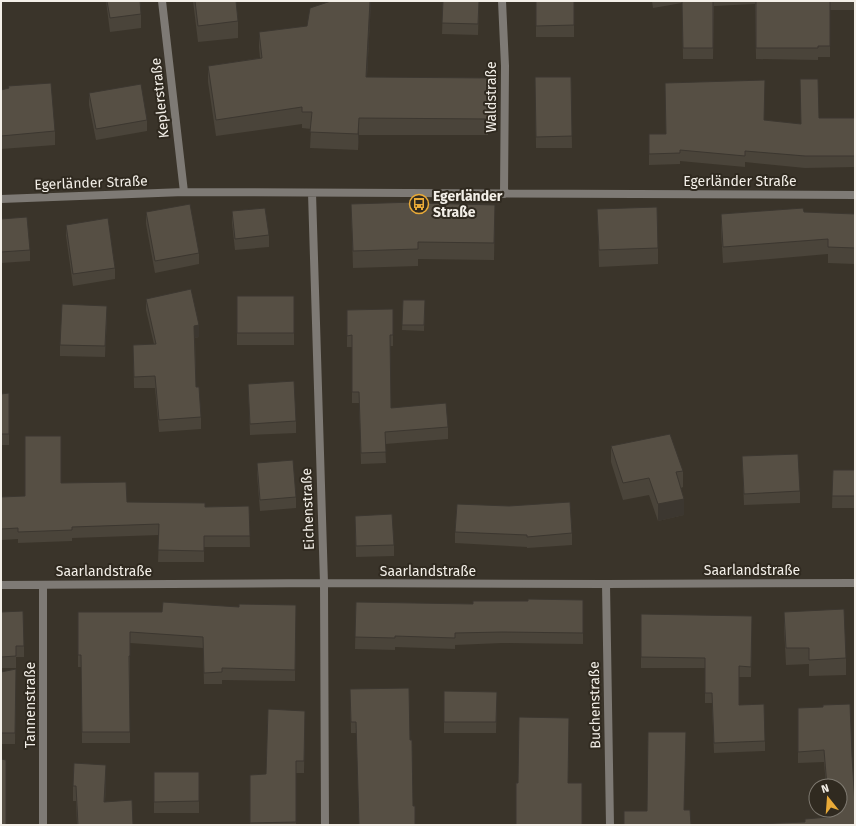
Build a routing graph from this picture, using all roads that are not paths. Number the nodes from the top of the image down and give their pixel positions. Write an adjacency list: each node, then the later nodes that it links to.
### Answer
1 (162, 1): 3 (street, Keplerstraße)
2 (502, 1): 5 (street, Waldstraße)
3 (184, 192): 4 (street, Egerländer Straße); 7 (street, Egerländer Straße)
4 (312, 193): 5 (street, Egerländer Straße); 10 (street, Eichenstraße)
5 (504, 194): 6 (street, Egerländer Straße)
6 (855, 195)
7 (1, 199)
8 (855, 582): 11 (street, Saarlandstraße)
9 (43, 584): 10 (street, Saarlandstraße); 12 (street, Saarlandstraße); 13 (street, Tannenstraße)
10 (324, 584): 11 (street, Saarlandstraße); 14 (street, Eichenstraße)
11 (606, 584): 15 (street, Buchenstraße)
12 (1, 585)
13 (43, 825)
14 (325, 825)
15 (610, 825)

